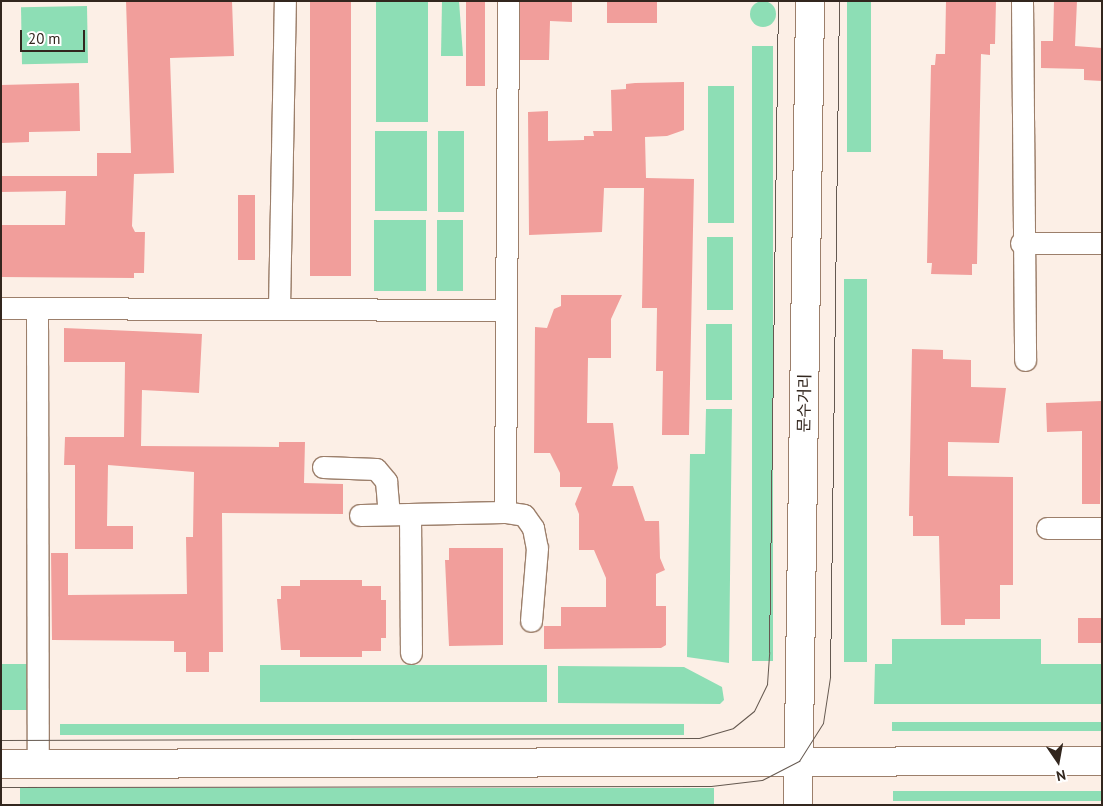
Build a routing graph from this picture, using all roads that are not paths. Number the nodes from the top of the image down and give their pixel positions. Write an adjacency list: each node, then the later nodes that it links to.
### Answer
1 (285, 1): 8 (street)
2 (508, 1): 10 (street)
3 (810, 1): 21 (street, 문수거리)
4 (1022, 1): 5 (street)
5 (1021, 243): 6 (street); 11 (street)
6 (1102, 243)
7 (1, 308): 9 (street)
8 (279, 308): 9 (street); 10 (street)
9 (37, 310): 24 (street)
10 (504, 310): 13 (street)
11 (1024, 360)
12 (323, 467): 14 (street)
13 (505, 512): 15 (street); 19 (street)
14 (389, 514): 15 (street); 16 (street)
15 (410, 514): 20 (street)
16 (360, 515)
17 (1047, 528): 18 (street)
18 (1102, 528)
19 (531, 621)
20 (411, 654)
21 (799, 761): 22 (street); 24 (street); 25 (street, 문수거리)
22 (1102, 761)
23 (1, 764): 24 (street)
24 (38, 764)
25 (798, 805)

